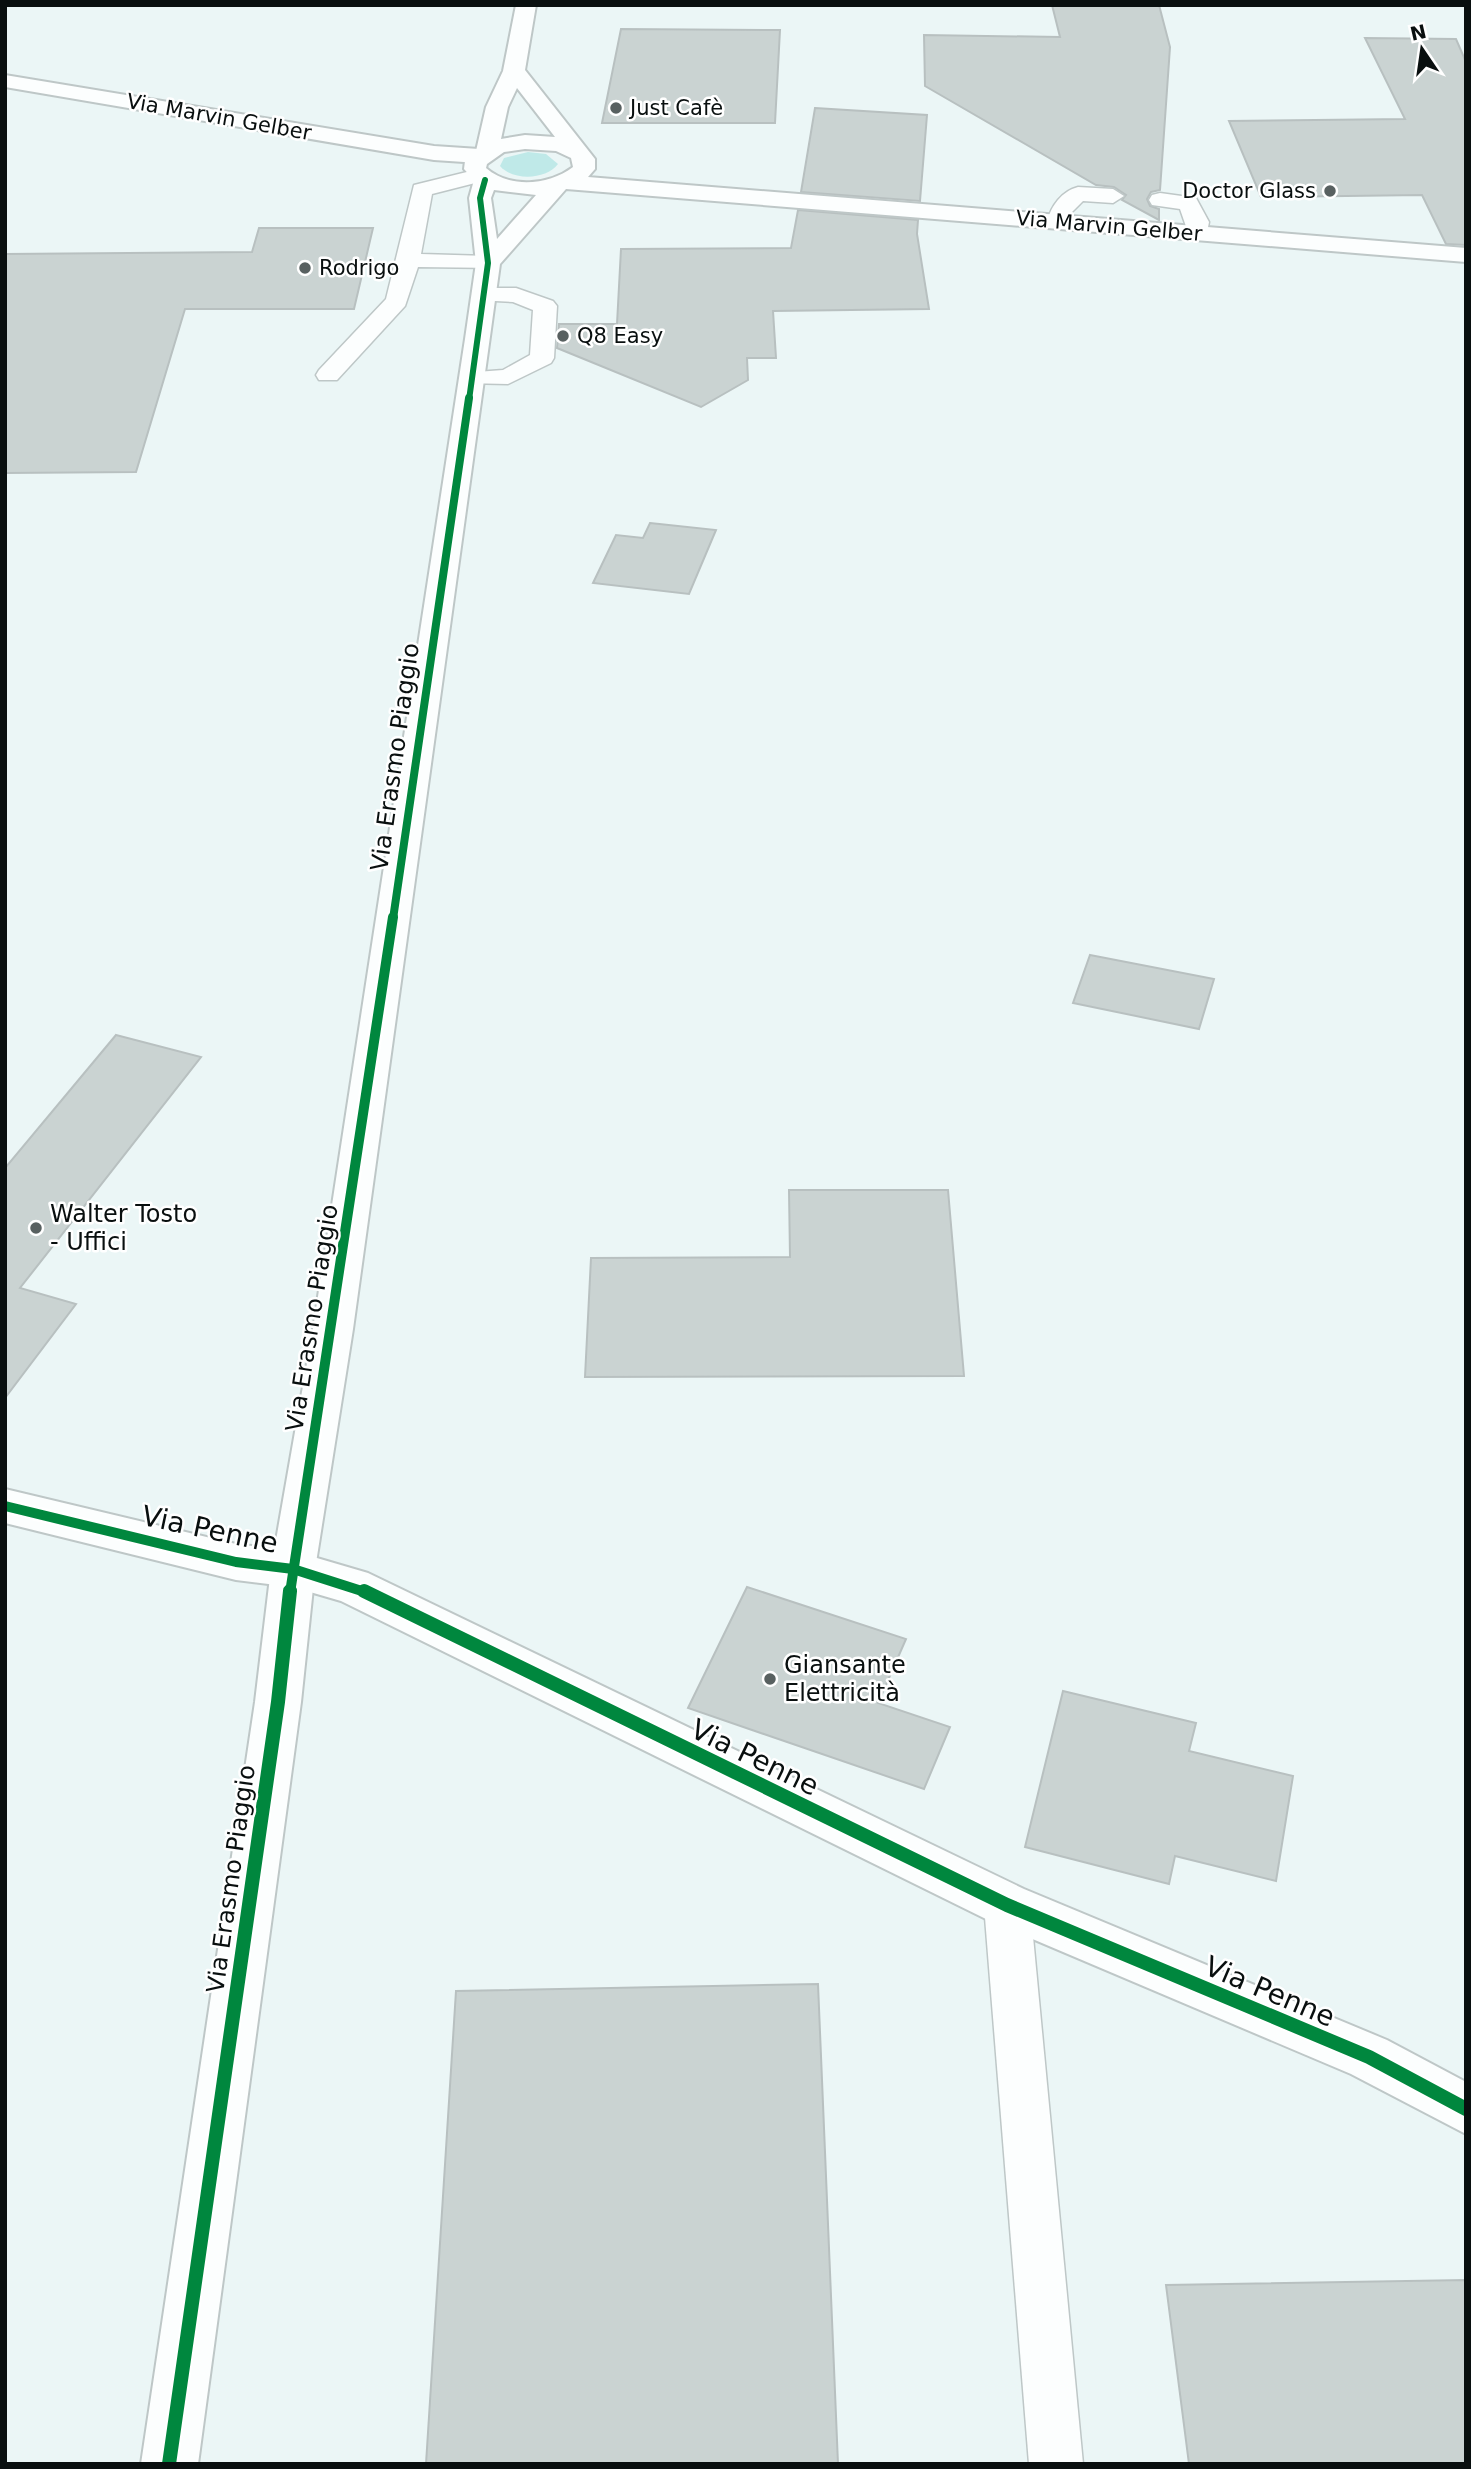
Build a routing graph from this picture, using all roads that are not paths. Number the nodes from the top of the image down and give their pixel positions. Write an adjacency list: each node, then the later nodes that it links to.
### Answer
1 (526, 5): 2 (street, Via Erasmo Piaggio)
2 (514, 71): 4 (street); 6 (street, Via Erasmo Piaggio)
3 (5, 81): 6 (street, Via Marvin Gelber)
4 (578, 152): 5 (street); 6 (street); 8 (street)
5 (606, 160)
6 (481, 166): 8 (street, Via Marvin Gelber); 15 (lane); 16 (street, Via Erasmo Piaggio)
7 (631, 166): 9 (street, Via Marvin Gelber)
8 (561, 183): 9 (street, Via Marvin Gelber); 16 (street)
9 (752, 197): 12 (street, Via Marvin Gelber)
10 (1113, 197): 12 (lane)
11 (1160, 200): 13 (lane)
12 (1058, 222): 13 (street, Via Marvin Gelber)
13 (1198, 233): 14 (street, Via Marvin Gelber)
14 (1466, 255)
15 (408, 260): 16 (lane); 17 (lane)
16 (486, 279): 18 (street, Via Erasmo Piaggio); 18 (lane)
17 (328, 375)
18 (472, 377): 20 (street, Via Erasmo Piaggio)
19 (5, 1506): 20 (street, Via Penne)
20 (293, 1569): 21 (street, Via Penne); 23 (street, Via Erasmo Piaggio)
21 (1007, 1905): 22 (street, Via Penne); 24 (lane)
22 (1466, 2109)
23 (169, 2464)
24 (1056, 2464)

